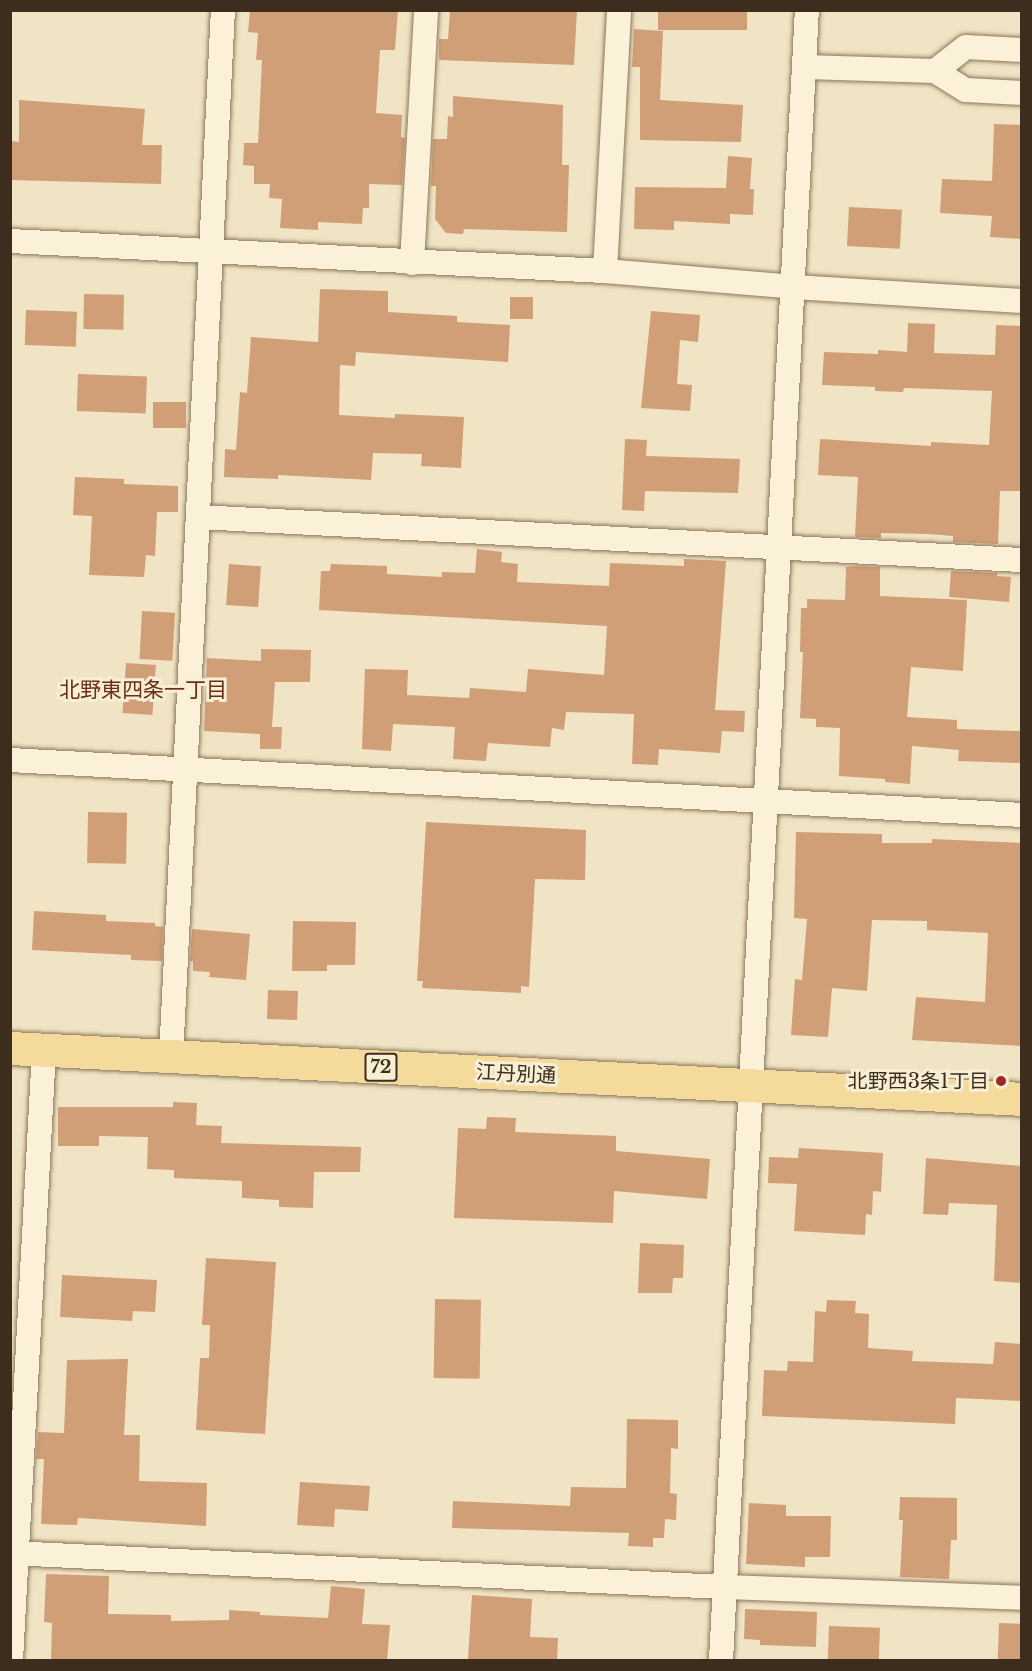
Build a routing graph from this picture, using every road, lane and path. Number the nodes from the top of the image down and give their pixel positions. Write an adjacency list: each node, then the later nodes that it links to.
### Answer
1 (223, 10): 10 (street)
2 (426, 10): 11 (street)
3 (620, 10): 12 (street)
4 (807, 10): 6 (street)
5 (1022, 50): 7 (street)
6 (805, 67): 7 (street); 13 (street)
7 (935, 71): 8 (street)
8 (1022, 93)
9 (10, 241): 10 (street)
10 (212, 253): 11 (street); 15 (street)
11 (412, 263): 12 (street)
12 (605, 271): 13 (street)
13 (794, 287): 14 (street); 16 (street)
14 (1022, 301)
15 (198, 517): 16 (street); 19 (street)
16 (778, 546): 17 (street); 20 (street)
17 (1022, 560)
18 (10, 759): 19 (street)
19 (185, 769): 20 (street); 24 (street)
20 (766, 802): 21 (street); 25 (street)
21 (1022, 815)
22 (10, 1048): 23 (main road, 江丹別通 / 72)
23 (44, 1050): 24 (main road, 江丹別通 / 72); 27 (street)
24 (171, 1057): 25 (main road, 江丹別通 / 72)
25 (752, 1087): 26 (main road, 江丹別通 / 72); 28 (street)
26 (1022, 1100)
27 (13, 1553): 28 (street); 30 (street)
28 (724, 1587): 29 (street); 31 (street)
29 (1022, 1598)
30 (11, 1660)
31 (721, 1660)

